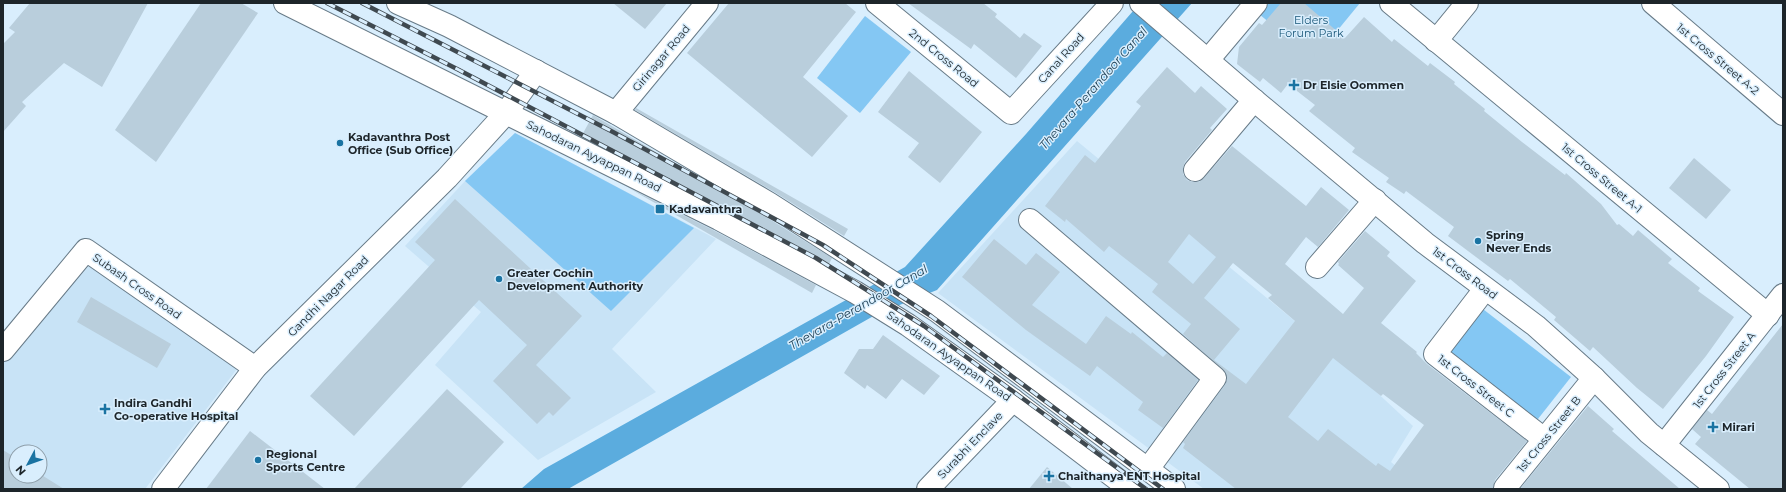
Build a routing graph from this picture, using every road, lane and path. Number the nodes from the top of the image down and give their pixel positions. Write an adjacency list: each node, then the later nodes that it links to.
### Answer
1 (285, 3): 15 (street, Sahodaran Ayyappan Road)
2 (398, 3): 13 (street)
3 (707, 3): 16 (street, Girinagar Road)
4 (877, 3): 17 (street, 2nd Cross Road)
5 (1112, 3): 17 (street, Canal Road)
6 (1141, 3): 12 (street, 1st Cross Road)
7 (1256, 3): 12 (street)
8 (1391, 3): 11 (street, 1st Cross Street A-1)
9 (1467, 3): 11 (street)
10 (1653, 3): 18 (street, 1st Cross Street A-2)
11 (1436, 41): 25 (street, 1st Cross Street A-1)
12 (1208, 60): 14 (street, 1st Cross Road)
13 (536, 71): 15 (street, Gandhi Nagar Road); 16 (street)
14 (1254, 100): 19 (street); 20 (street, 1st Cross Road)
15 (506, 113): 27 (street, Gandhi Nagar Road); 29 (street, Sahodaran Ayyappan Road)
16 (616, 113): 32 (street)
17 (1011, 113)
18 (1783, 114)
19 (1195, 170)
20 (1374, 200): 22 (street); 23 (street, 1st Cross Road)
21 (1030, 220): 32 (street)
22 (1317, 268)
23 (1485, 288): 28 (street, 1st Cross Road); 30 (street, 1st Cross Street C)
24 (1783, 294): 25 (street, 1st Cross Street A)
25 (1768, 314): 31 (street, 1st Cross Street A)
26 (3, 350): 27 (street, Subash Cross Road)
27 (255, 368): 33 (street, Gandhi Nagar Road)
28 (1594, 378): 30 (street, 1st Cross Street B); 31 (street, 1st Cross Road)
29 (1013, 400): 34 (street, Surabhi Enclave); 35 (street, Sahodaran Ayyappan Road)
30 (1544, 439): 37 (street, 1st Cross Street B)
31 (1664, 445): 38 (street, 1st Cross Road)
32 (1148, 469): 36 (street)
33 (163, 489)
34 (928, 489)
35 (1130, 489)
36 (1174, 489)
37 (1506, 489)
38 (1718, 489)

